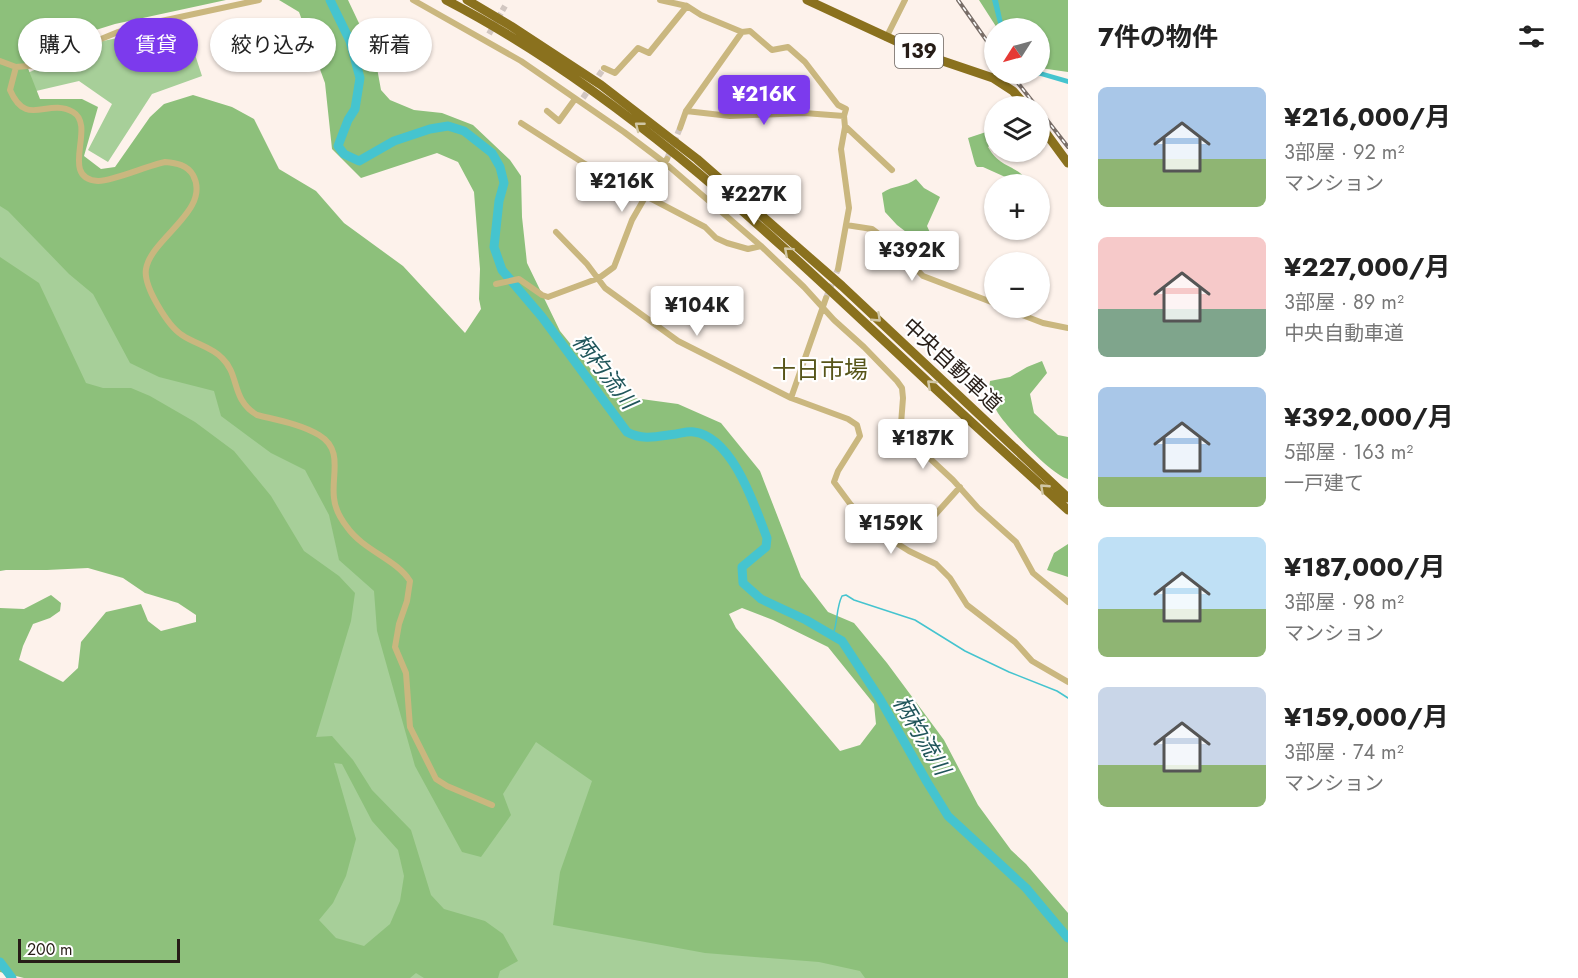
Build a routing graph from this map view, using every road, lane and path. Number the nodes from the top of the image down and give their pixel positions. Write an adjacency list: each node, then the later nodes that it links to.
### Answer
1 (259, 0): 12 (street)
2 (413, 0): 15 (street)
3 (446, 0): 39 (highway, 中央自動車道, one-way to 3)
4 (467, 0): 39 (highway, 中央自動車道, one-way to 39)
5 (660, 0): 8 (street)
6 (807, 0): 10 (highway, 139)
7 (905, 0): 10 (street)
8 (687, 6): 9 (street); 13 (street)
9 (742, 32): 17 (street); 18 (street)
10 (886, 38): 14 (highway, 139)
11 (0, 61): 12 (street)
12 (16, 67): 46 (street)
13 (604, 68)
14 (1017, 96)
15 (579, 100): 16 (street); 23 (street)
16 (547, 111)
17 (686, 111): 18 (street); 21 (street)
18 (844, 116): 20 (street)
19 (521, 123): 26 (street)
20 (845, 126): 25 (street); 27 (street)
21 (680, 128)
22 (1050, 138): 24 (highway)
23 (666, 161): 26 (street); 29 (street)
24 (1068, 163)
25 (892, 170)
26 (644, 196): 29 (street); 31 (street)
27 (846, 225): 30 (street); 34 (street)
28 (556, 232): 31 (street)
29 (761, 246): 35 (street)
30 (838, 269)
31 (599, 278): 32 (street); 38 (street)
32 (496, 284)
33 (826, 298): 35 (street)
34 (984, 299)
35 (824, 309): 38 (street); 40 (street)
36 (1030, 318): 37 (street)
37 (1068, 328)
38 (791, 398): 45 (street)
39 (1024, 463): 41 (highway, 中央自動車道); 42 (highway, 中央自動車道, one-way to 39)
40 (960, 488): 43 (street); 44 (street)
41 (1068, 498)
42 (1068, 510)
43 (934, 516)
44 (1068, 602)
45 (1068, 682)
46 (492, 805)

